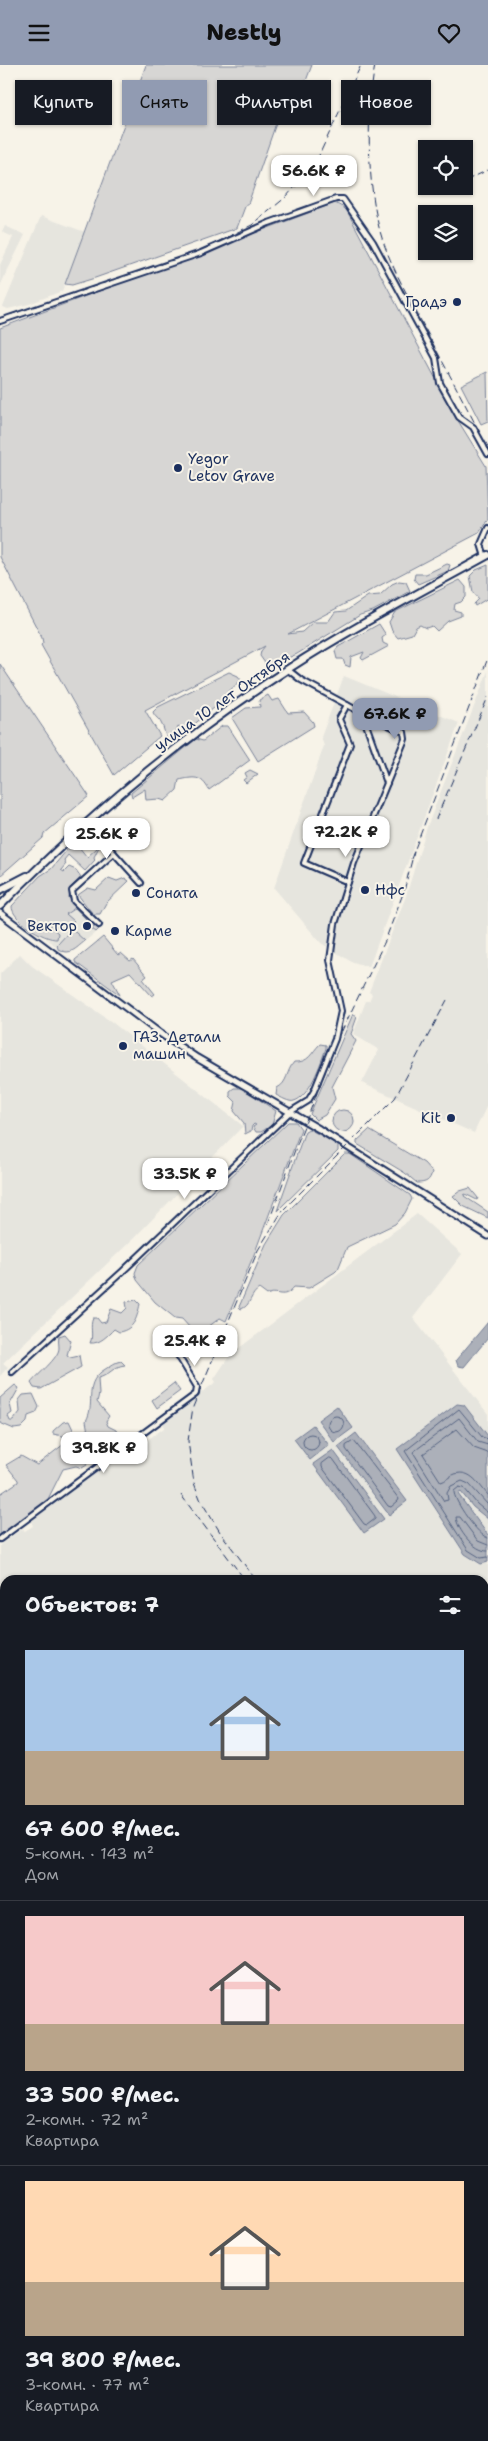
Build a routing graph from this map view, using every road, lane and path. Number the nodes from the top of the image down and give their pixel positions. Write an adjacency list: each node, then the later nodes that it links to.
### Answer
1 (0, 321): 2 (street)
2 (488, 453)
3 (488, 528): 4 (street)
4 (486, 556): 5 (main road, улица 10 лет Октября)
5 (287, 669): 6 (street); 9 (main road, улица 10 лет Октября)
6 (346, 705): 7 (street); 12 (street)
7 (362, 713): 8 (street); 8 (street)
8 (387, 783): 12 (street)
9 (84, 826): 10 (street); 11 (main road, улица 10 лет Октября)
10 (114, 853): 13 (street); 17 (street)
11 (35, 872): 14 (main road); 15 (main road, улица 10 лет Октября)
12 (348, 881): 18 (street)
13 (140, 883)
14 (0, 891)
15 (0, 907)
16 (0, 913): 18 (street)
17 (99, 925)
18 (290, 1112): 19 (street); 21 (street)
19 (488, 1236)
20 (170, 1342): 22 (street)
21 (12, 1372)
22 (0, 1539)

